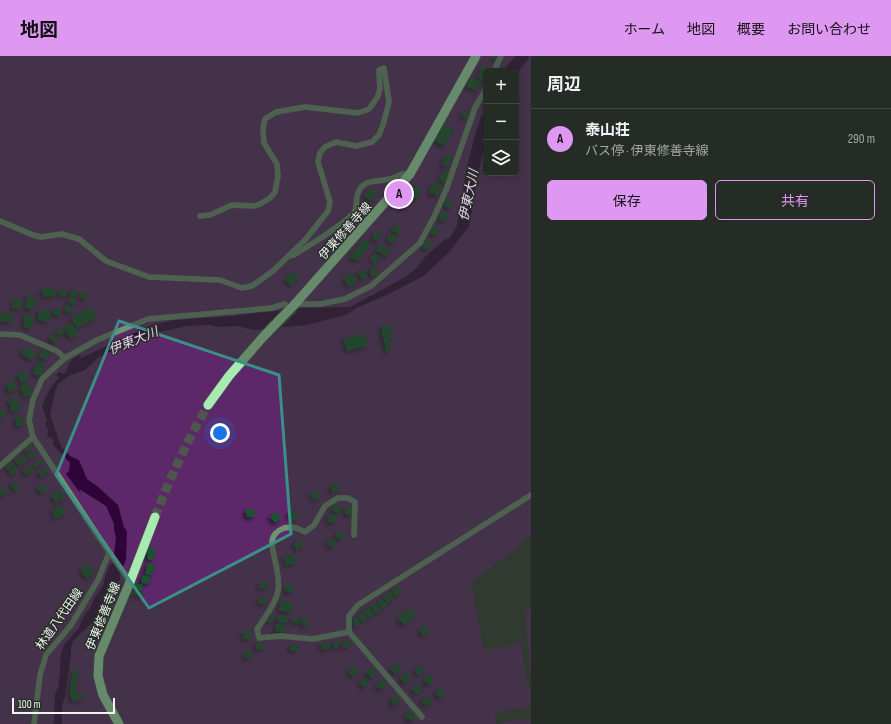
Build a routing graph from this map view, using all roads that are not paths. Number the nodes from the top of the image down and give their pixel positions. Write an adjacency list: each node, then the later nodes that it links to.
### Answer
1 (476, 56): 5 (main road, 伊東修善寺線)
2 (501, 56): 3 (street)
3 (495, 68)
4 (483, 95): 9 (street)
5 (410, 174): 8 (street); 9 (main road, 伊東修善寺線)
6 (200, 216): 8 (street)
7 (0, 220): 8 (street)
8 (287, 256)
9 (295, 304): 10 (main road, 伊東修善寺線)
10 (287, 307): 12 (street); 13 (main road, 伊東修善寺線)
11 (0, 334): 12 (street)
12 (65, 358): 14 (street)
13 (208, 405)
14 (33, 437): 15 (street); 19 (street)
15 (0, 466)
16 (531, 495): 21 (street)
17 (155, 517): 20 (main road, 伊東修善寺線)
18 (354, 535): 21 (street)
19 (109, 553): 20 (street); 23 (street, 林道八代田線)
20 (130, 582): 24 (main road, 伊東修善寺線)
21 (349, 632): 22 (street)
22 (422, 717)
23 (34, 724)
24 (119, 724)

